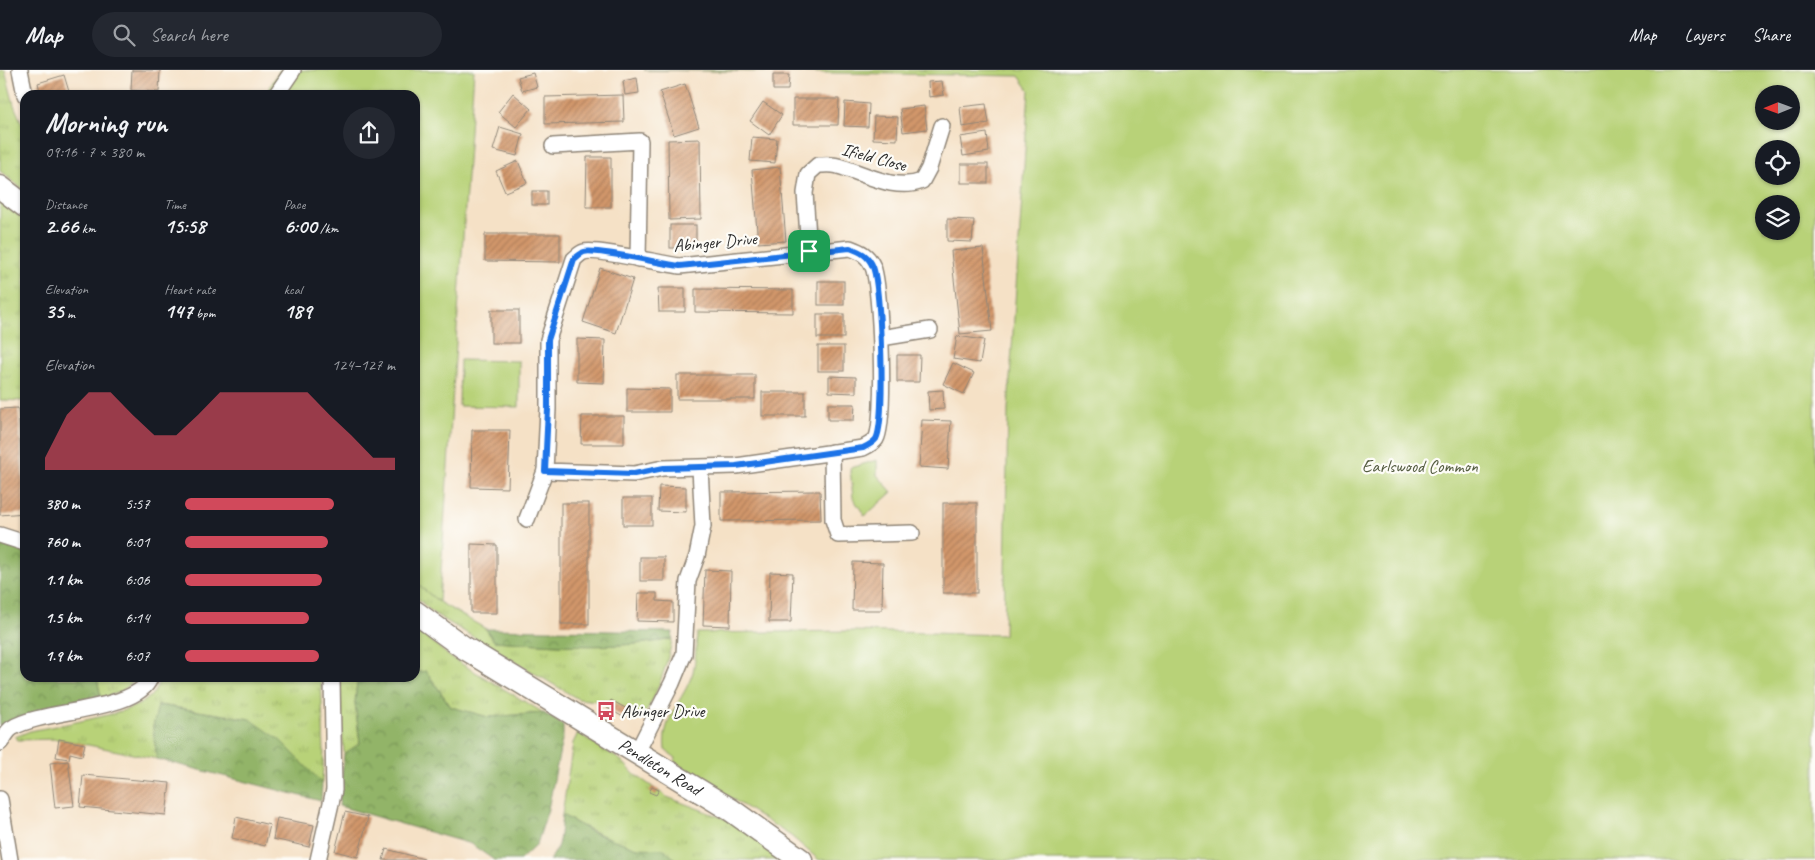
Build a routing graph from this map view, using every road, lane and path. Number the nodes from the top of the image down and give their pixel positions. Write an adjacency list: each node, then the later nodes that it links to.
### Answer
1 (20, 70): 3 (street)
2 (294, 70): 4 (street)
3 (25, 90)
4 (280, 90)
5 (942, 126): 9 (street, Ifield Close)
6 (553, 146): 10 (street)
7 (0, 187): 8 (street)
8 (20, 202)
9 (809, 251): 10 (street, Abinger Drive); 12 (street, Abinger Drive)
10 (638, 259): 15 (street, Abinger Drive)
11 (930, 330): 12 (street)
12 (881, 338): 13 (street, Abinger Drive)
13 (832, 452): 14 (street, Abinger Drive); 17 (street)
14 (700, 468): 15 (street, Abinger Drive); 24 (street)
15 (545, 471): 16 (street)
16 (527, 519)
17 (912, 533)
18 (0, 535): 19 (street)
19 (20, 541)
20 (420, 616): 24 (street, Pendleton Road)
21 (148, 682): 23 (street)
22 (332, 682): 27 (street)
23 (0, 743)
24 (637, 752): 28 (street, Pendleton Road)
25 (0, 799): 26 (street)
26 (10, 860)
27 (318, 860)
28 (801, 860)

